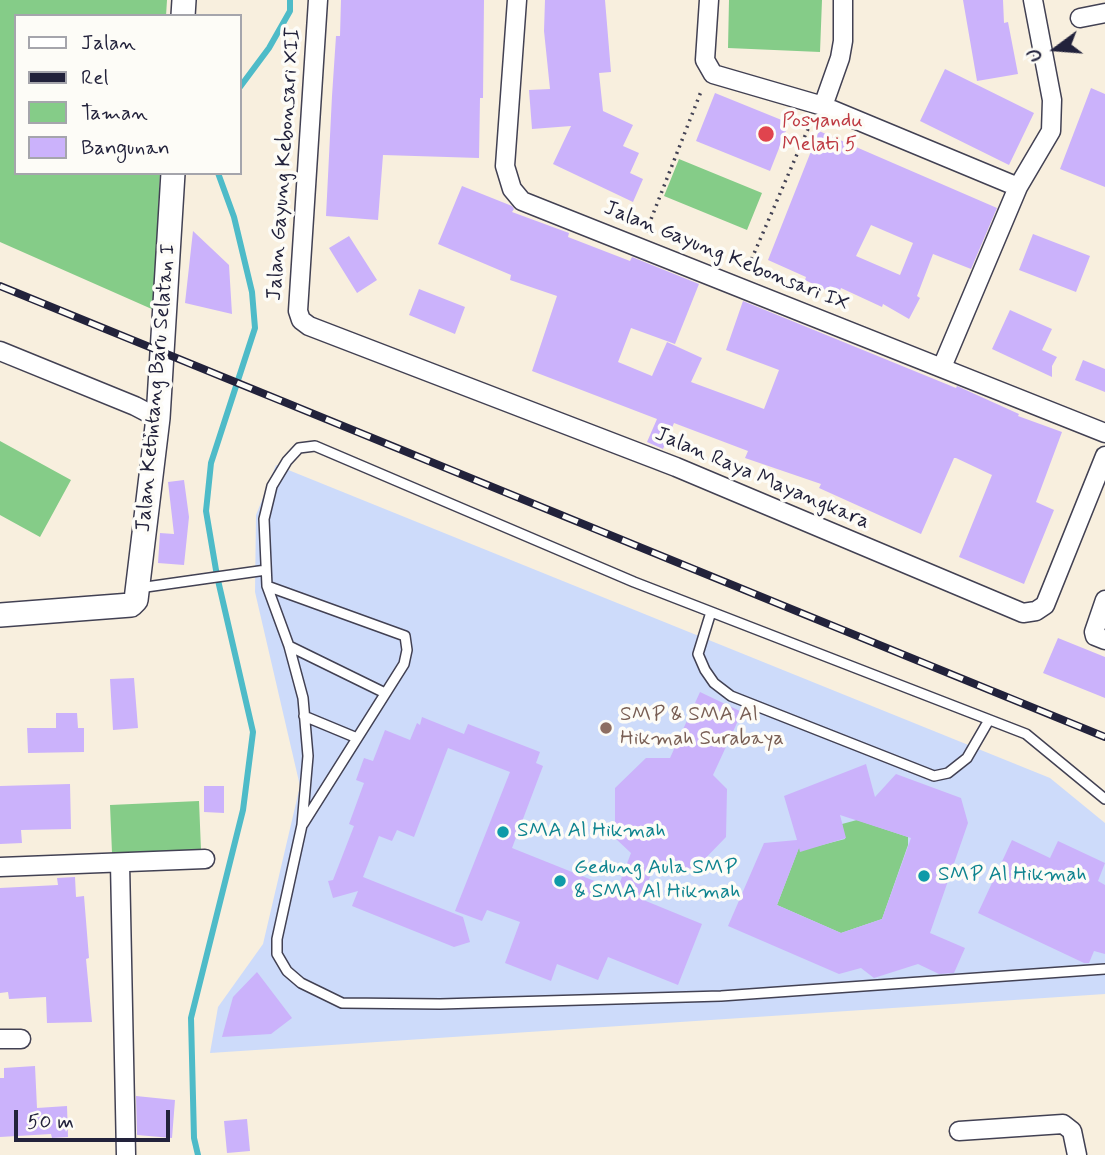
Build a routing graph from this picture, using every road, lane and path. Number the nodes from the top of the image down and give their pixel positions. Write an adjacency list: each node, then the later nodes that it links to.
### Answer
1 (318, 0): 14 (street, Jalan Gayung Kebonsari XII)
2 (517, 0): 12 (street, Jalan Gayung Kebonsari IX)
3 (709, 0): 8 (street)
4 (843, 0): 9 (street)
5 (1033, 0): 11 (street)
6 (1105, 13): 7 (street)
7 (1080, 18)
8 (709, 71): 9 (street); 12 (path)
9 (821, 105): 11 (street); 13 (path)
10 (173, 175): 17 (street, Jalan Ketintang Baru Selatan I)
11 (1018, 187): 16 (street)
12 (640, 247): 13 (street, Jalan Gayung Kebonsari IX)
13 (740, 287): 16 (street, Jalan Gayung Kebonsari IX)
14 (309, 326): 19 (street, Jalan Raya Mayangkara)
15 (0, 351): 17 (street)
16 (942, 367): 18 (street, Jalan Gayung Kebonsari IX)
17 (158, 418): 22 (street, Jalan Ketintang Baru Selatan I)
18 (1105, 433)
19 (1105, 456)
20 (266, 570): 21 (lane); 22 (lane); 24 (lane)
21 (267, 586): 27 (lane); 28 (lane)
22 (136, 596): 25 (street)
23 (1105, 600): 26 (street)
24 (711, 612): 30 (lane); 30 (lane)
25 (0, 615)
26 (1100, 638)
27 (289, 646): 28 (lane); 29 (lane)
28 (385, 693): 31 (lane)
29 (304, 716): 31 (lane); 33 (lane)
30 (989, 720): 32 (lane)
31 (357, 738): 33 (lane)
32 (1105, 799)
33 (302, 825): 37 (lane)
34 (205, 859): 35 (street)
35 (120, 863): 36 (street); 41 (street)
36 (0, 867)
37 (1105, 969)
38 (0, 1039): 39 (street)
39 (21, 1039)
40 (958, 1131): 42 (street)
41 (126, 1155)
42 (1077, 1155)

